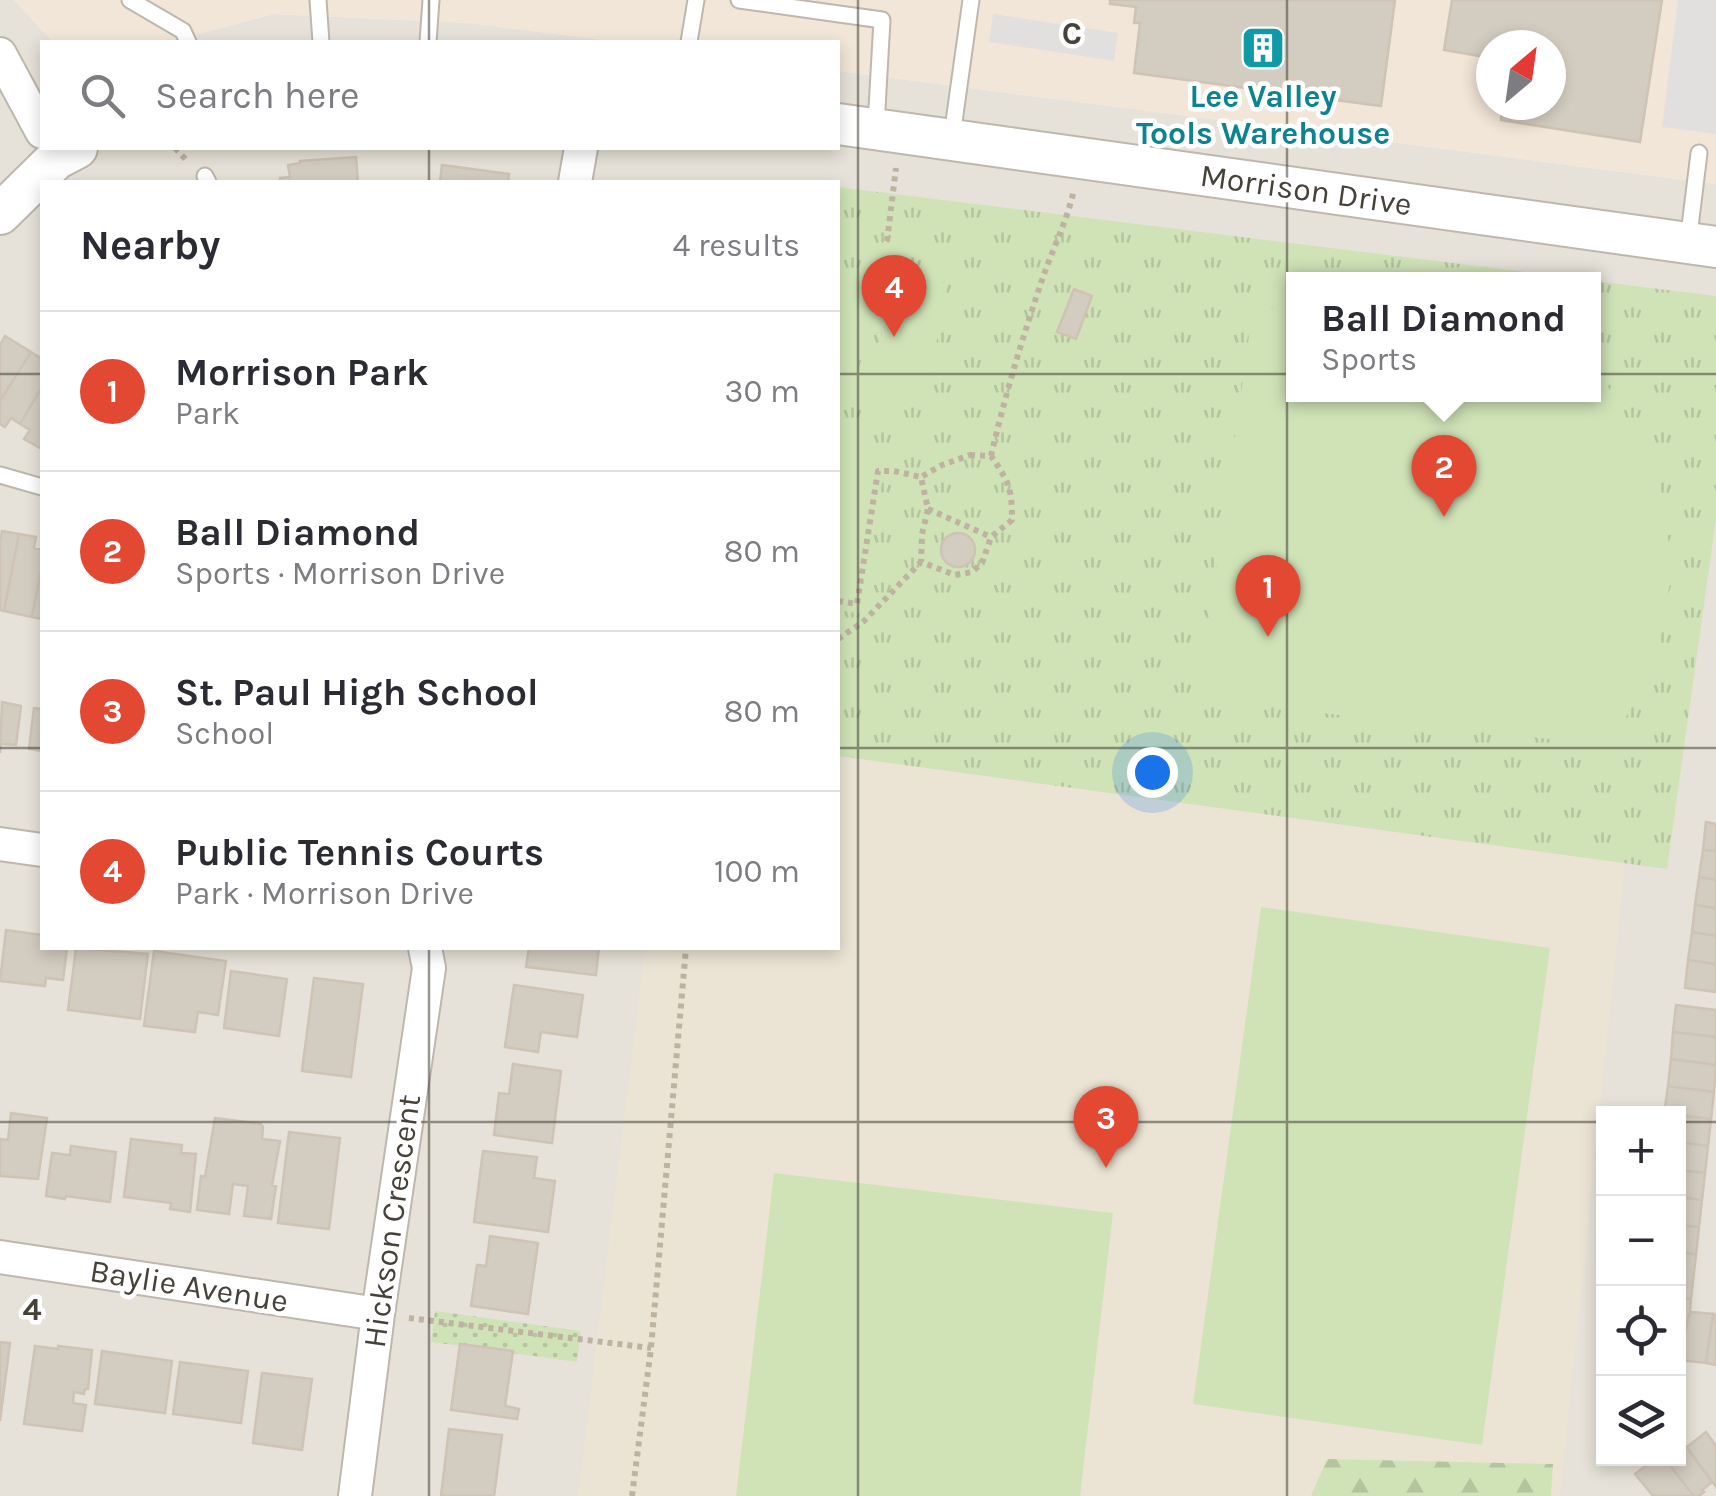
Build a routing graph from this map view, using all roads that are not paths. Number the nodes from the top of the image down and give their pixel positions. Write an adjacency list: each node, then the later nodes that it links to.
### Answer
1 (130, 0): 7 (lane)
2 (318, 0): 8 (lane)
3 (432, 0): 9 (lane)
4 (696, 0): 10 (lane)
5 (739, 0): 13 (lane)
6 (971, 0): 14 (lane)
7 (187, 40)
8 (321, 40)
9 (428, 40)
10 (689, 40)
11 (0, 54): 12 (street)
12 (40, 119)
13 (871, 129): 14 (street, Morrison Drive)
14 (952, 140): 20 (street, Morrison Drive)
15 (54, 150): 19 (street)
16 (581, 150): 18 (street)
17 (1699, 153): 20 (lane)
18 (575, 180)
19 (0, 214)
20 (1702, 245)
21 (0, 476): 22 (lane)
22 (40, 486)
23 (0, 844): 24 (street)
24 (40, 850)
25 (426, 950): 27 (street, Hickson Crescent)
26 (0, 1258): 27 (street, Baylie Avenue)
27 (378, 1314): 28 (street, Hickson Crescent)
28 (356, 1496)

